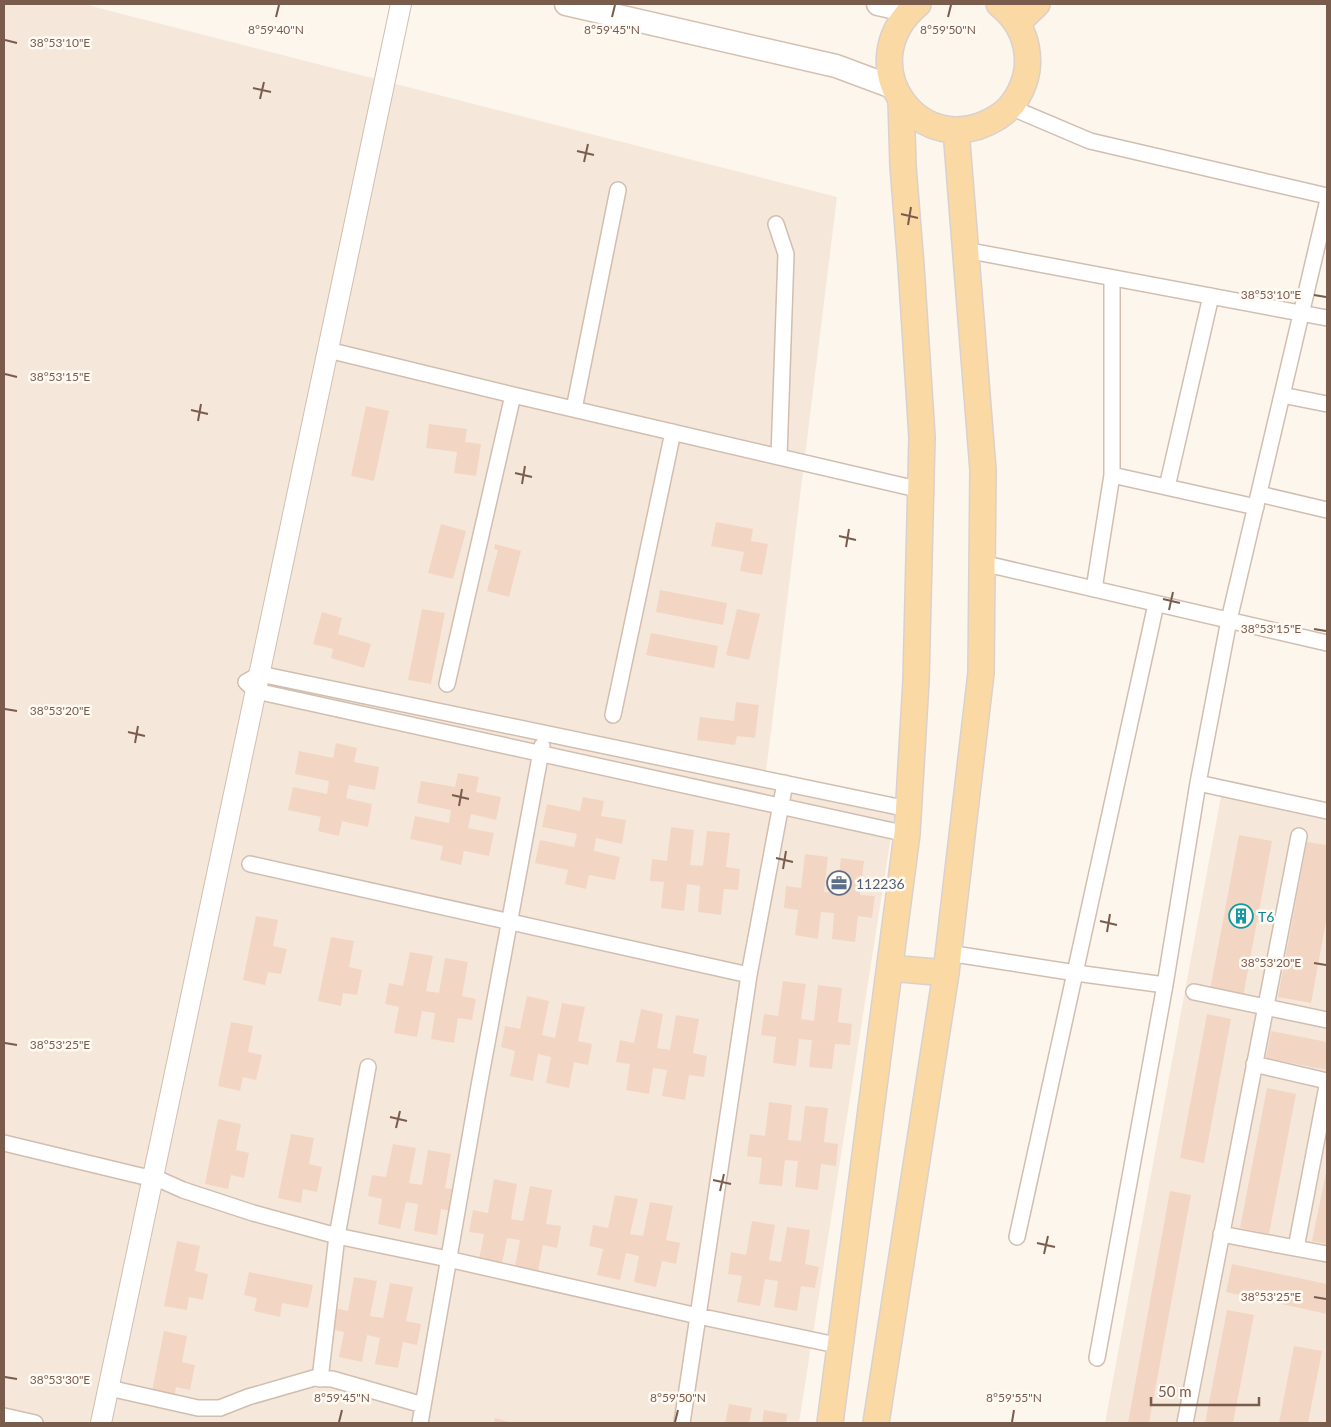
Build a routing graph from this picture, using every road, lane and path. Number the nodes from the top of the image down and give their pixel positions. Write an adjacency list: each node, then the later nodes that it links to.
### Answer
1 (388, 4): 38 (street)
2 (402, 4): 21 (street)
3 (566, 4): 9 (main road)
4 (878, 4): 7 (main road)
5 (999, 4): 8 (main road)
6 (1037, 4): 8 (main road)
7 (914, 7): 9 (main road)
8 (1017, 23): 10 (main road)
9 (898, 94): 11 (main road); 30 (main road)
10 (1010, 107): 11 (main road); 13 (street)
11 (956, 130): 16 (main road)
12 (618, 190): 25 (street)
13 (1327, 196)
14 (1327, 204): 19 (street)
15 (776, 224): 27 (street)
16 (965, 250): 17 (street); 33 (main road)
17 (1112, 279): 18 (street); 28 (street)
18 (1211, 296): 19 (street); 29 (street)
19 (1302, 312): 20 (street); 23 (street)
20 (1327, 318)
21 (328, 350): 22 (street); 38 (street)
22 (513, 395): 25 (street); 39 (street)
23 (1282, 396): 24 (street); 31 (street)
24 (1327, 404)
25 (574, 410): 26 (street)
26 (673, 432): 27 (street); 40 (street)
27 (779, 457): 30 (street)
28 (1112, 475): 29 (street); 34 (street)
29 (1167, 487): 31 (street)
30 (921, 490): 46 (main road)
31 (1258, 501): 32 (street); 36 (street)
32 (1327, 510)
33 (982, 563): 34 (street); 52 (main road)
34 (1094, 589): 35 (street)
35 (1156, 604): 36 (street); 54 (street)
36 (1229, 620): 37 (street); 43 (street)
37 (1327, 642)
38 (254, 682): 41 (street); 42 (street); 65 (street)
39 (447, 684)
40 (613, 715)
41 (544, 734): 42 (street); 44 (street)
42 (541, 754): 45 (street); 51 (street)
43 (1198, 783): 47 (street); 56 (street)
44 (785, 784): 45 (street); 46 (street)
45 (781, 807): 48 (street); 55 (street)
46 (908, 808): 48 (main road)
47 (1327, 811)
48 (907, 834): 53 (main road)
49 (1299, 836): 58 (street)
50 (250, 864): 51 (street)
51 (509, 923): 55 (street); 71 (street)
52 (947, 963): 53 (main road); 54 (street); 85 (main road)
53 (890, 968): 73 (main road)
54 (1076, 973): 56 (street); 68 (street)
55 (750, 975): 72 (street)
56 (1165, 984): 74 (street)
57 (1194, 992): 58 (street)
58 (1265, 1008): 59 (street); 60 (street)
59 (1327, 1020)
60 (1254, 1064): 62 (street); 66 (street)
61 (368, 1067): 67 (street)
62 (1327, 1080)
63 (1327, 1086): 69 (street)
64 (4, 1143): 65 (street)
65 (147, 1176): 67 (street); 76 (street); 80 (street)
66 (1220, 1234): 69 (street); 86 (street)
67 (337, 1236): 71 (street); 75 (street)
68 (1017, 1237)
69 (1296, 1248): 70 (street)
70 (1327, 1254)
71 (448, 1259): 72 (street); 77 (street)
72 (698, 1316): 73 (street); 83 (street)
73 (841, 1346): 84 (main road)
74 (1097, 1358)
75 (320, 1379): 76 (street); 77 (street)
76 (109, 1388): 81 (street)
77 (423, 1405): 82 (street)
78 (4, 1416): 79 (street)
79 (35, 1423)
80 (89, 1423)
81 (101, 1423)
82 (420, 1423)
83 (682, 1423)
84 (830, 1423)
85 (876, 1423)
86 (1185, 1423)

